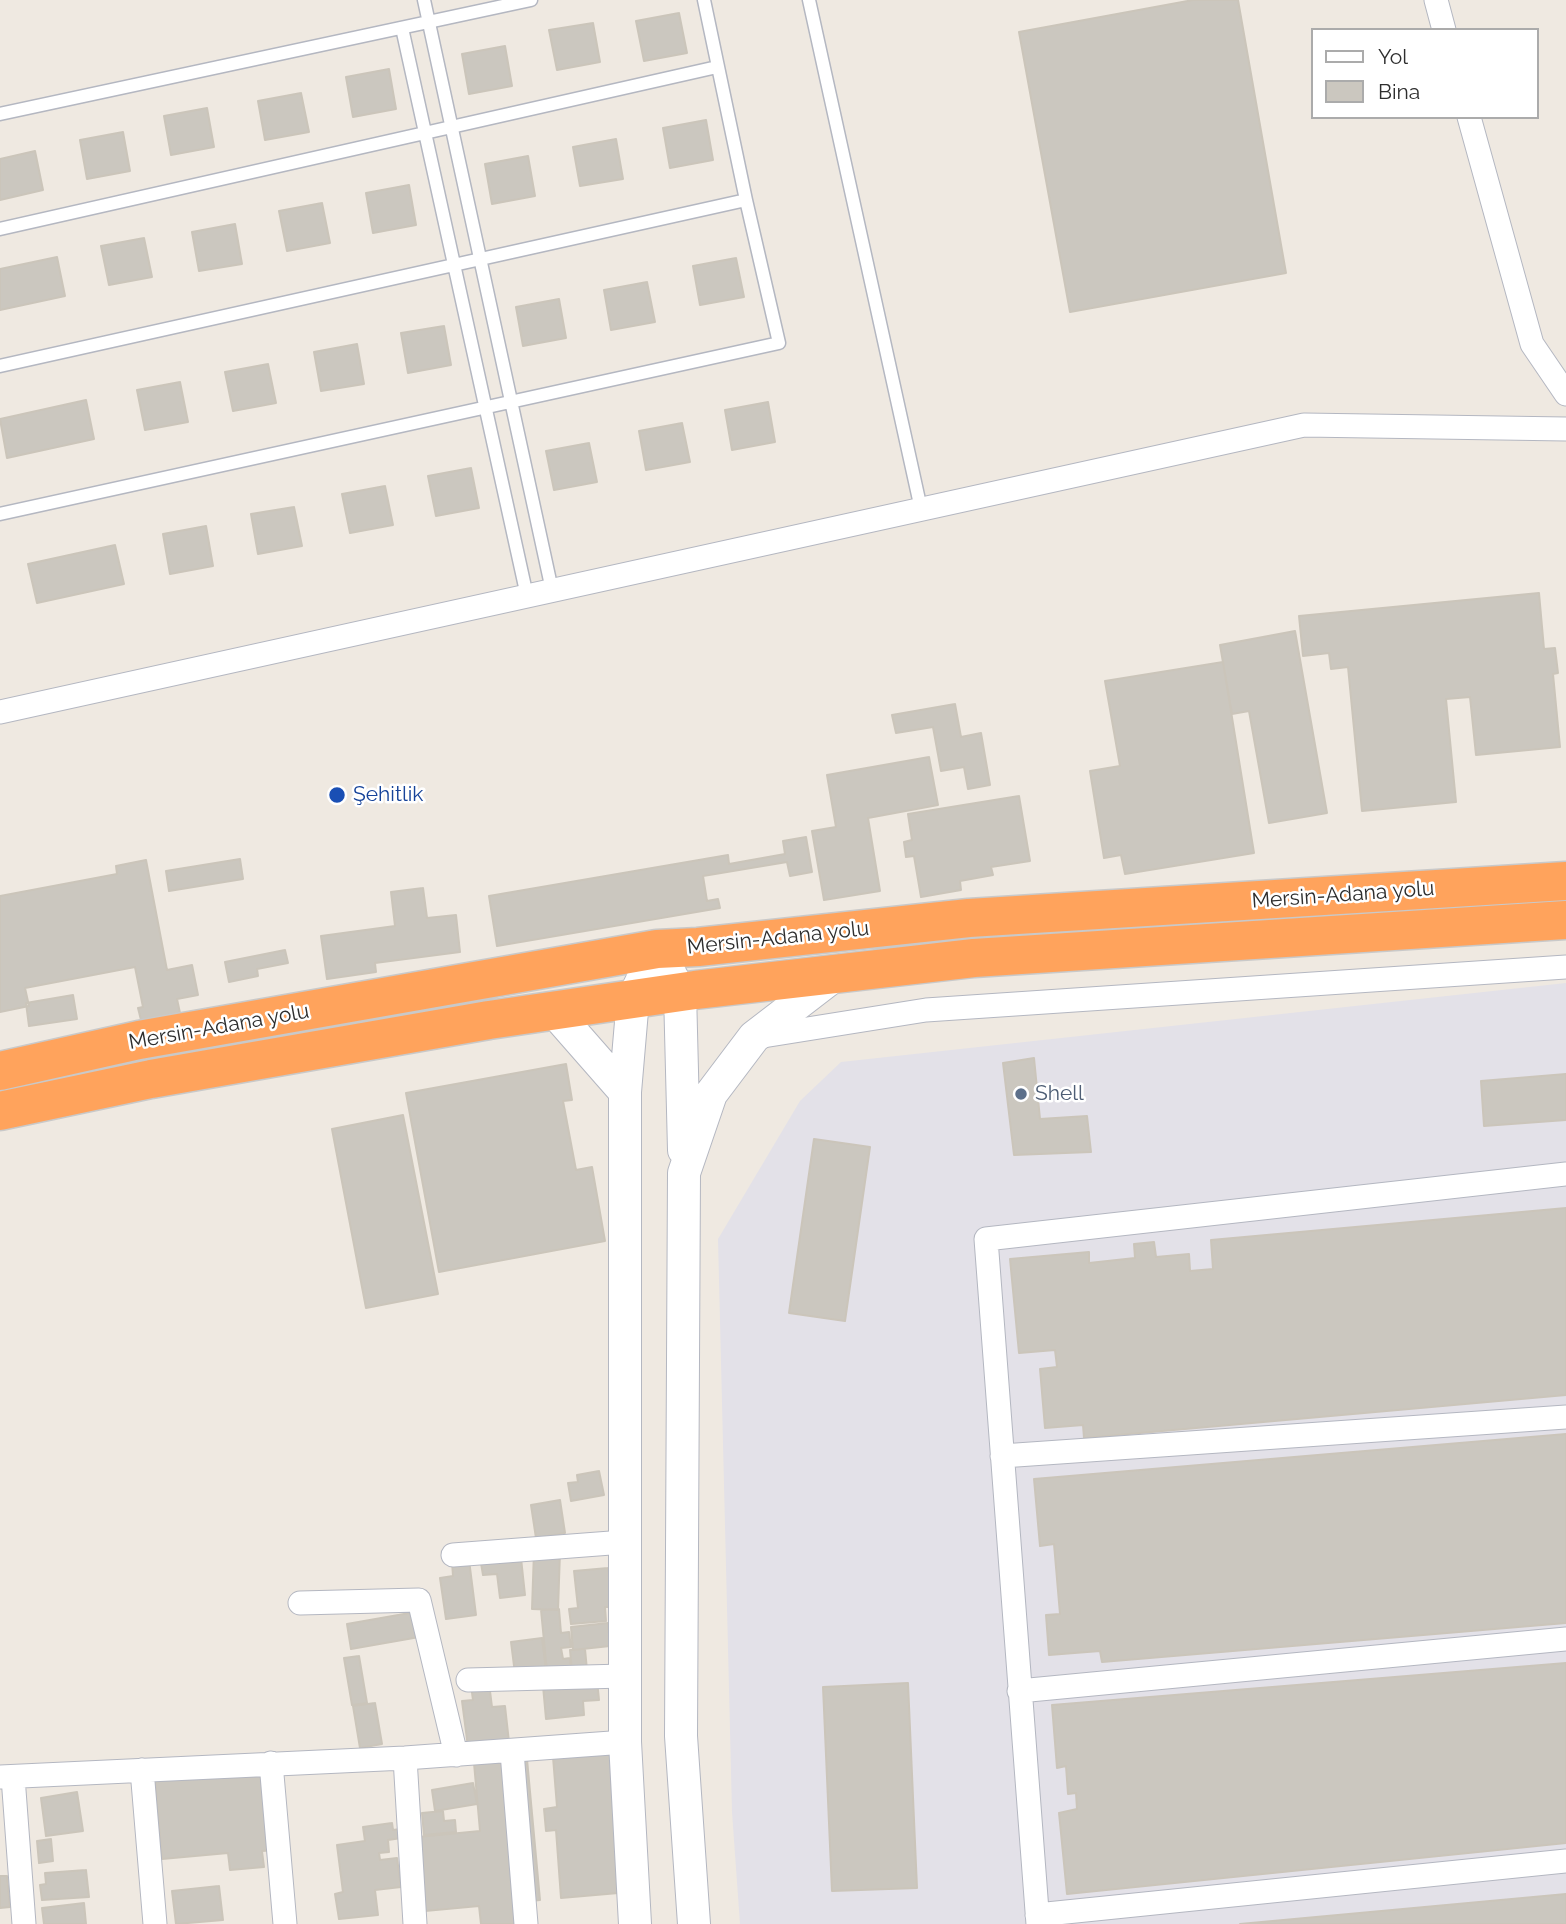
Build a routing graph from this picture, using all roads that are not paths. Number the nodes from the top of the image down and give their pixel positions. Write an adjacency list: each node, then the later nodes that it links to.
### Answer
1 (424, 0): 6 (lane)
2 (531, 0): 6 (lane)
3 (704, 0): 9 (lane)
4 (809, 0): 23 (lane)
5 (1436, 0): 8 (street)
6 (428, 23): 7 (lane); 12 (lane)
7 (402, 28): 10 (lane); 13 (lane)
8 (1443, 28)
9 (717, 67): 12 (lane); 14 (lane)
10 (0, 114)
11 (1470, 119): 19 (street)
12 (451, 127): 13 (lane); 16 (lane)
13 (425, 133): 15 (lane); 17 (lane)
14 (746, 201): 16 (lane); 20 (lane)
15 (0, 229)
16 (479, 260): 17 (lane); 20 (lane)
17 (454, 265): 18 (lane); 21 (lane)
18 (0, 366)
19 (1566, 394)
20 (510, 402): 21 (lane); 25 (lane)
21 (485, 407): 24 (lane); 26 (lane)
22 (1566, 429): 23 (street)
23 (921, 509): 25 (street)
24 (0, 514)
25 (552, 590): 26 (street)
26 (527, 596): 27 (street)
27 (0, 712)
28 (1566, 881): 30 (highway, Mersin-Adana yolu)
29 (1566, 920): 32 (highway, Mersin-Adana yolu)
30 (657, 949): 33 (main road); 34 (main road); 37 (highway, Mersin-Adana yolu)
31 (1566, 967): 36 (street)
32 (836, 974): 33 (highway, Mersin-Adana yolu); 36 (main road)
33 (680, 992): 34 (highway, Mersin-Adana yolu); 40 (main road)
34 (634, 999): 35 (highway, Mersin-Adana yolu); 38 (main road)
35 (554, 1011): 38 (main road); 39 (highway, Mersin-Adana yolu)
36 (754, 1037): 40 (main road)
37 (0, 1071)
38 (625, 1092): 44 (main road)
39 (0, 1111)
40 (684, 1173): 66 (main road)
41 (1566, 1174): 43 (street)
42 (1566, 1417): 43 (street)
43 (1002, 1456): 50 (street)
44 (624, 1542): 45 (street); 48 (main road)
45 (453, 1555)
46 (300, 1603): 53 (street)
47 (1566, 1639): 50 (street)
48 (625, 1676): 49 (street); 51 (main road)
49 (468, 1680)
50 (1020, 1691): 59 (street)
51 (625, 1742): 52 (street); 65 (main road)
52 (512, 1752): 53 (street); 64 (street)
53 (456, 1755): 54 (street)
54 (405, 1758): 55 (street); 63 (street)
55 (271, 1763): 56 (street); 62 (street)
56 (142, 1770): 57 (street); 61 (street)
57 (6, 1777): 60 (street)
58 (1566, 1861): 59 (street)
59 (1037, 1919)
60 (24, 1924)
61 (155, 1924)
62 (285, 1924)
63 (415, 1924)
64 (526, 1924)
65 (635, 1924)
66 (694, 1924)

